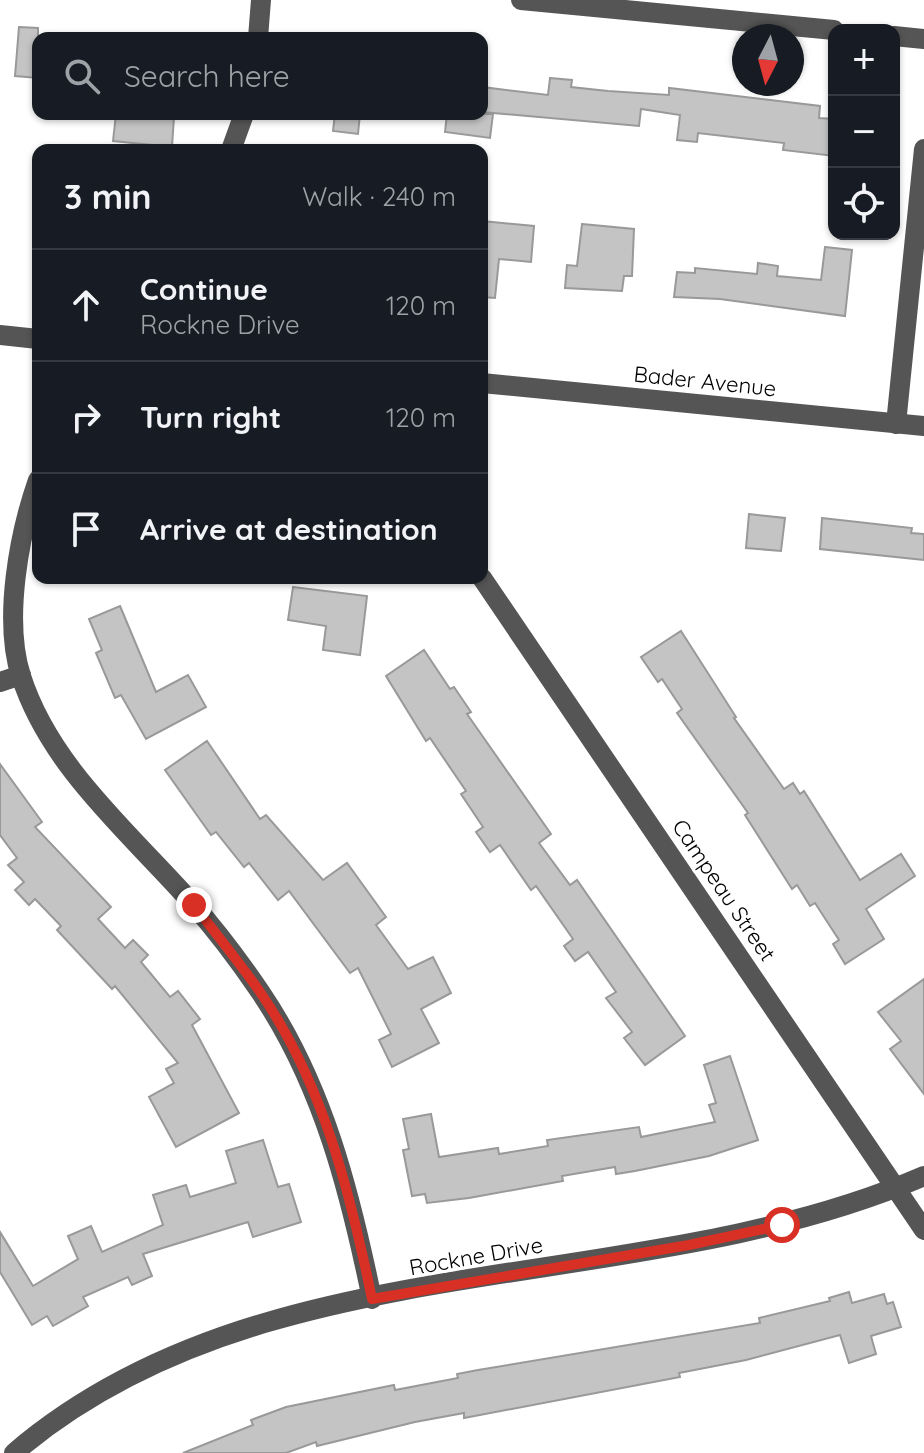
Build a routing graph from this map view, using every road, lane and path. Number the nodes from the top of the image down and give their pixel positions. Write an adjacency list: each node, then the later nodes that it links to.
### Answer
1 (261, 0): 4 (street)
2 (521, 0): 3 (street)
3 (828, 29)
4 (258, 32)
5 (900, 37): 6 (street)
6 (924, 39)
7 (242, 120): 8 (street)
8 (233, 144)
9 (924, 149): 13 (street)
10 (0, 335): 11 (street)
11 (32, 338)
12 (488, 384): 13 (street, Bader Avenue)
13 (896, 424): 14 (street, Bader Avenue)
14 (924, 426)
15 (32, 496): 17 (street)
16 (486, 584): 20 (street, Campeau Street)
17 (21, 675): 18 (street); 22 (street)
18 (0, 682)
19 (924, 1176): 20 (street, Rockne Drive)
20 (897, 1188): 21 (street, Campeau Street); 22 (street, Rockne Drive)
21 (924, 1230)
22 (372, 1299): 23 (street, Rockne Drive)
23 (14, 1453)

